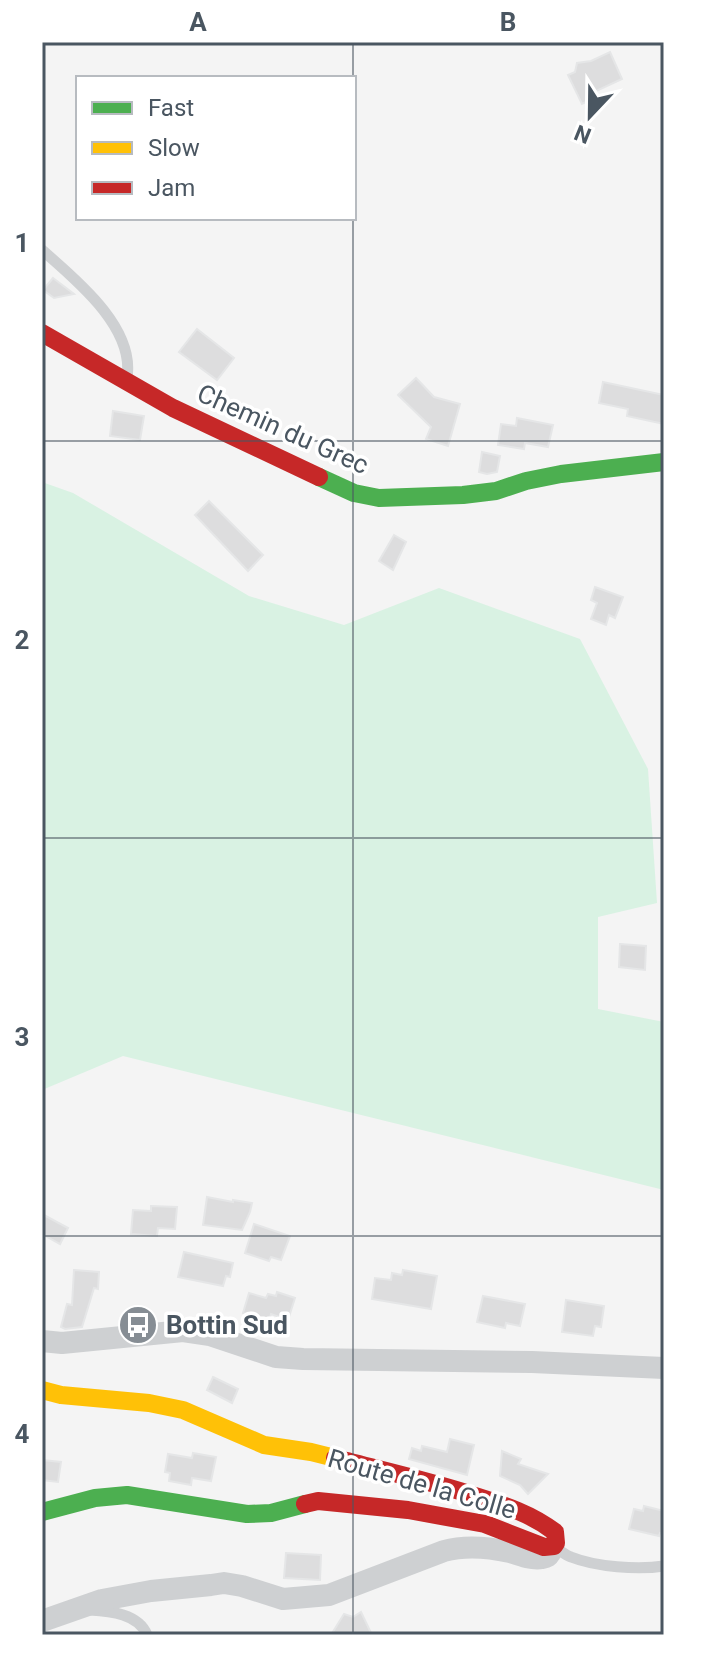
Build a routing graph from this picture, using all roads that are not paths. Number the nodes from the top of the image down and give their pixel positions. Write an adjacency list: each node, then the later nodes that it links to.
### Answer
1 (42, 250): 3 (lane)
2 (42, 333): 3 (street, Chemin du Grec)
3 (127, 382): 4 (street, Chemin du Grec)
4 (664, 462)
5 (42, 1341): 6 (street)
6 (663, 1368)
7 (42, 1390): 9 (street, Route de la Colle)
8 (42, 1512): 9 (street, Route de la Colle)
9 (554, 1546): 10 (lane); 11 (street)
10 (664, 1566)
11 (74, 1610): 12 (street); 13 (lane)
12 (42, 1621)
13 (147, 1635)

